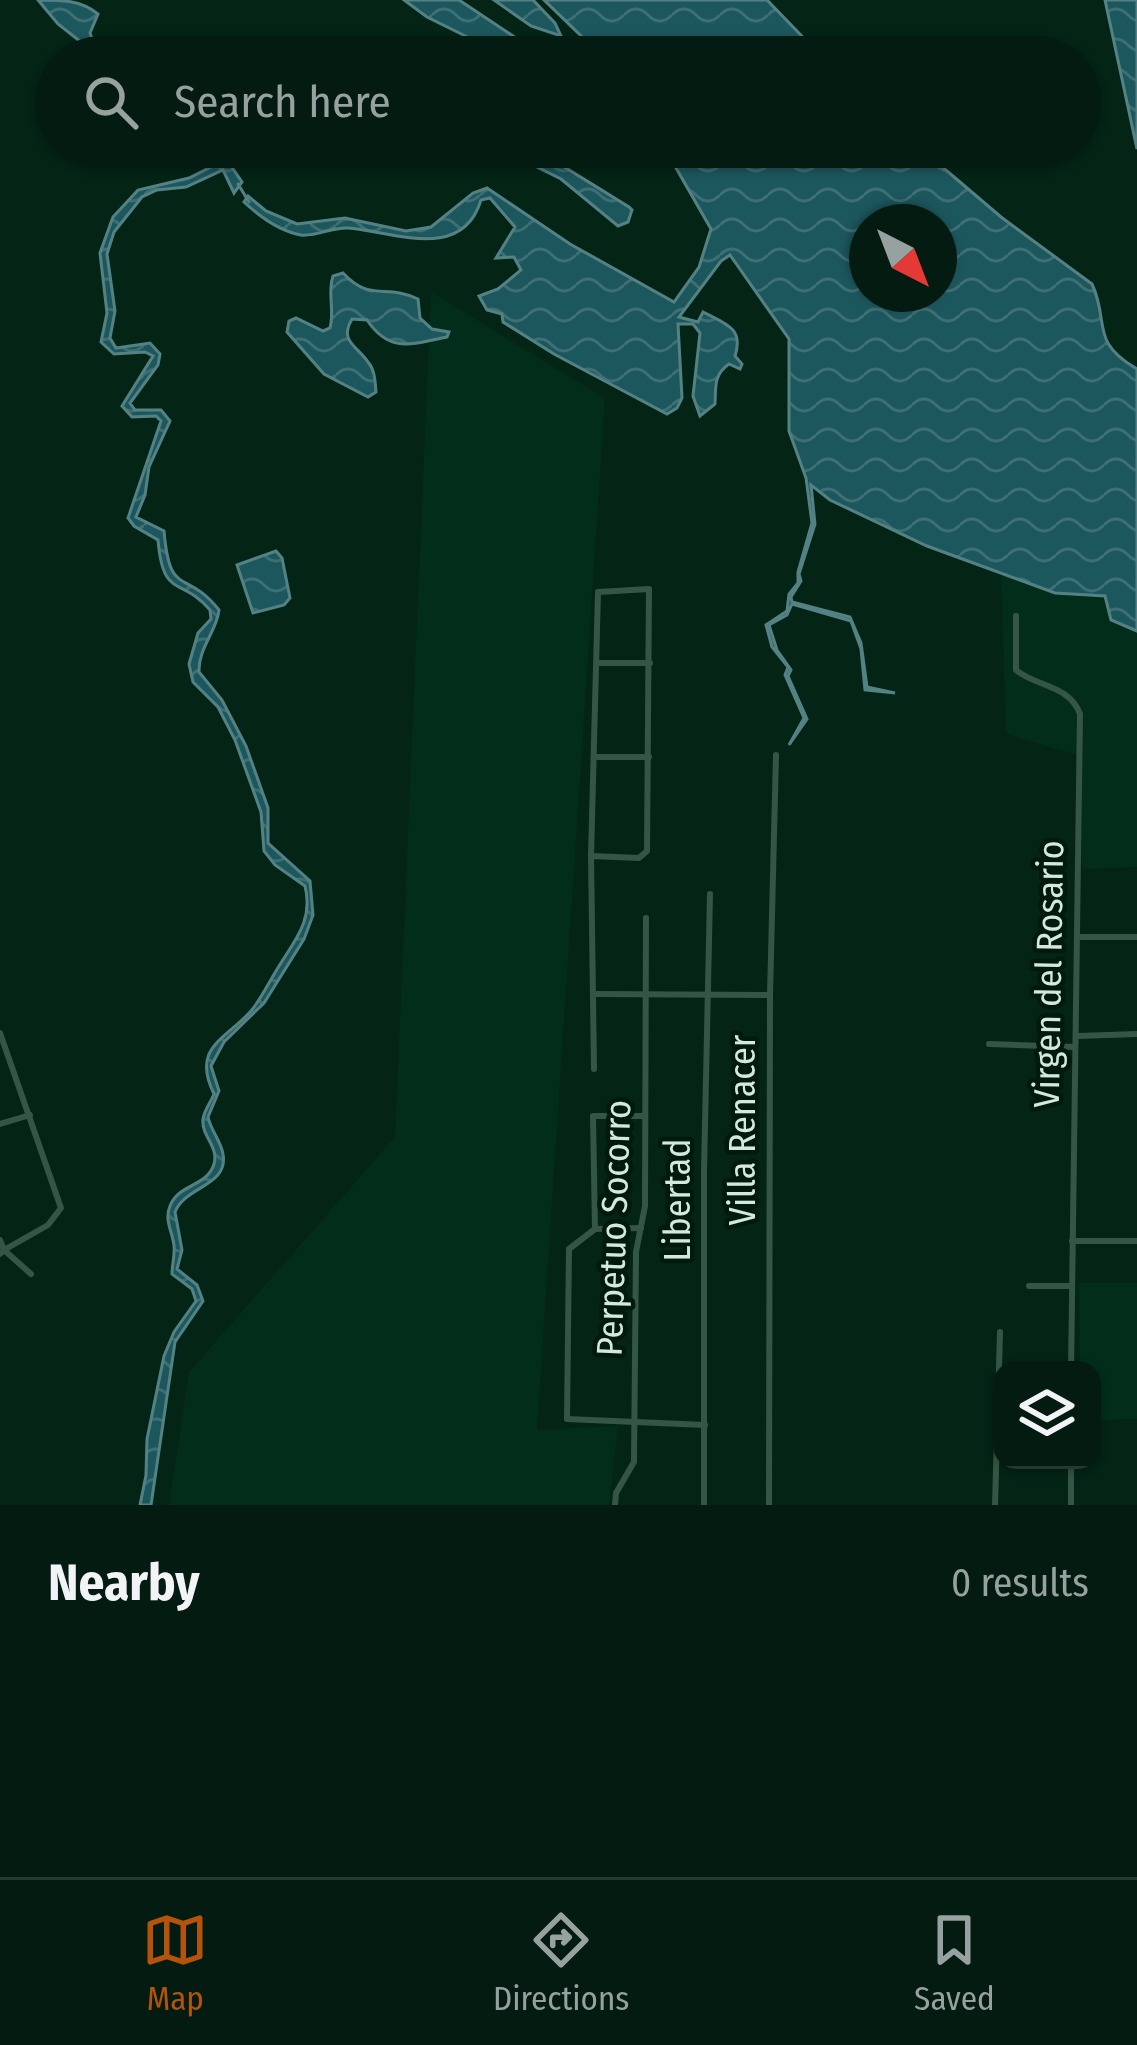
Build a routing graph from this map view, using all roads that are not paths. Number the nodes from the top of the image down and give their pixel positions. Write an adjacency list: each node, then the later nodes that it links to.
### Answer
1 (1016, 616): 10 (street, Virgen del Rosario)
2 (597, 663): 3 (street); 3 (street); 5 (street)
3 (650, 663): 6 (street)
4 (776, 755): 15 (street, Villa Renacer)
5 (595, 757): 6 (street); 7 (street)
6 (649, 757): 7 (street)
7 (591, 856): 12 (street)
8 (710, 894): 14 (street, Libertad)
9 (646, 918): 13 (street, Perpetuo Socorro)
10 (1079, 937): 11 (street); 18 (street, Virgen del Rosario)
11 (1137, 937)
12 (593, 994): 13 (street); 21 (street)
13 (646, 994): 14 (street); 23 (street, Perpetuo Socorro)
14 (706, 994): 15 (street); 38 (street, Libertad)
15 (770, 994): 43 (street, Villa Renacer)
16 (0, 1033): 22 (street)
17 (1137, 1034): 18 (street)
18 (1078, 1036): 20 (street, Virgen del Rosario)
19 (989, 1044): 20 (street)
20 (1076, 1048): 28 (street, Virgen del Rosario)
21 (594, 1069)
22 (30, 1115): 24 (street); 30 (street)
23 (645, 1116): 25 (street, Perpetuo Socorro); 26 (street)
24 (0, 1124)
25 (641, 1228): 26 (street); 37 (street, Perpetuo Socorro)
26 (595, 1229): 37 (street)
27 (0, 1240): 30 (street)
28 (1072, 1241): 29 (street); 33 (street, Virgen del Rosario)
29 (1137, 1241)
30 (2, 1252): 31 (street)
31 (31, 1274)
32 (1028, 1286): 33 (street)
33 (1072, 1286): 36 (street, Virgen del Rosario)
34 (1000, 1332): 35 (street)
35 (1000, 1361)
36 (1071, 1361)
37 (635, 1422): 38 (street); 41 (street, Perpetuo Socorro)
38 (705, 1425): 42 (street, Libertad)
39 (997, 1469): 44 (street)
40 (1071, 1469): 45 (street)
41 (615, 1505)
42 (704, 1505)
43 (769, 1505)
44 (995, 1505)
45 (1071, 1505)

